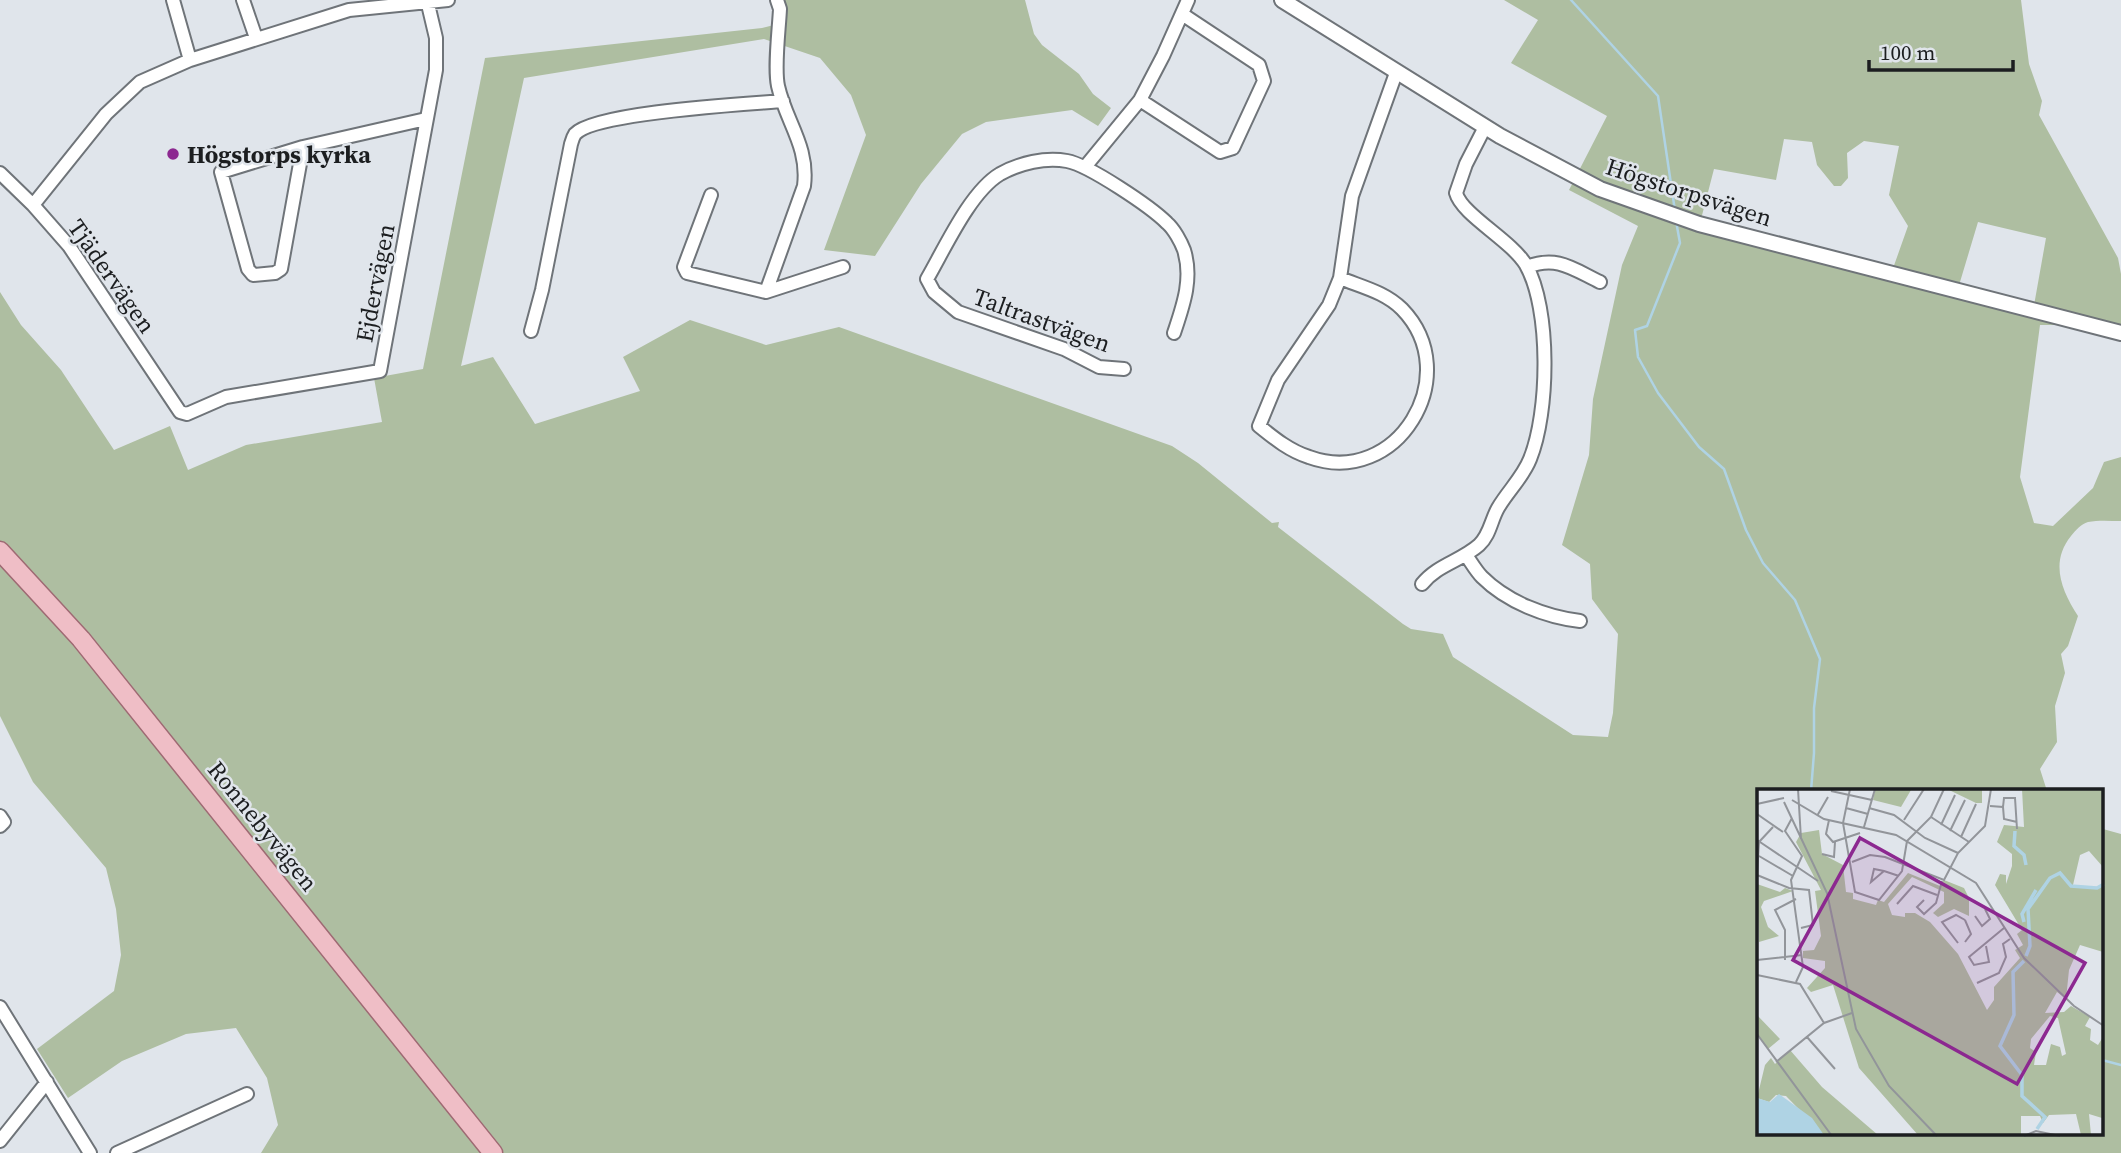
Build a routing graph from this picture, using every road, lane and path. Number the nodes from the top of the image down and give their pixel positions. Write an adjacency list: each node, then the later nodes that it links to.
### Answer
1 (173, 0): 10 (street)
2 (243, 0): 9 (street)
3 (448, 0): 7 (street)
4 (777, 0): 13 (street)
5 (1188, 0): 8 (street)
6 (1282, 0): 11 (street, Högstorpsvägen)
7 (428, 1): 9 (street); 14 (street, Ejdervägen)
8 (1182, 14): 12 (street); 12 (street)
9 (256, 38): 10 (street)
10 (190, 60): 20 (street)
11 (1396, 73): 15 (street, Högstorpsvägen); 23 (street)
12 (1140, 100): 17 (street)
13 (783, 101): 25 (street); 26 (street)
14 (426, 119): 16 (street); 30 (street, Ejdervägen)
15 (1485, 127): 22 (street); 27 (street, Högstorpsvägen)
16 (303, 146): 16 (street)
17 (1085, 167): 28 (street); 29 (street, Taltrastvägen)
18 (0, 173): 20 (street, Tjädervägen)
19 (711, 195): 25 (street)
20 (33, 205): 30 (street, Tjädervägen)
21 (843, 267): 25 (street)
22 (1527, 267): 24 (street); 32 (street)
23 (1340, 278): 23 (street)
24 (1600, 282)
25 (766, 292)
26 (531, 331)
27 (2121, 333)
28 (1174, 334)
29 (1124, 369)
30 (180, 412)
31 (0, 551): 43 (main road, Ronnebyvägen)
32 (1466, 555): 33 (street); 34 (street)
33 (1422, 584)
34 (1580, 621)
35 (0, 816): 36 (street)
36 (0, 826)
37 (0, 1007): 38 (street)
38 (47, 1082): 40 (street); 41 (street)
39 (247, 1094): 42 (street)
40 (0, 1141)
41 (90, 1153)
42 (117, 1153)
43 (496, 1153)

